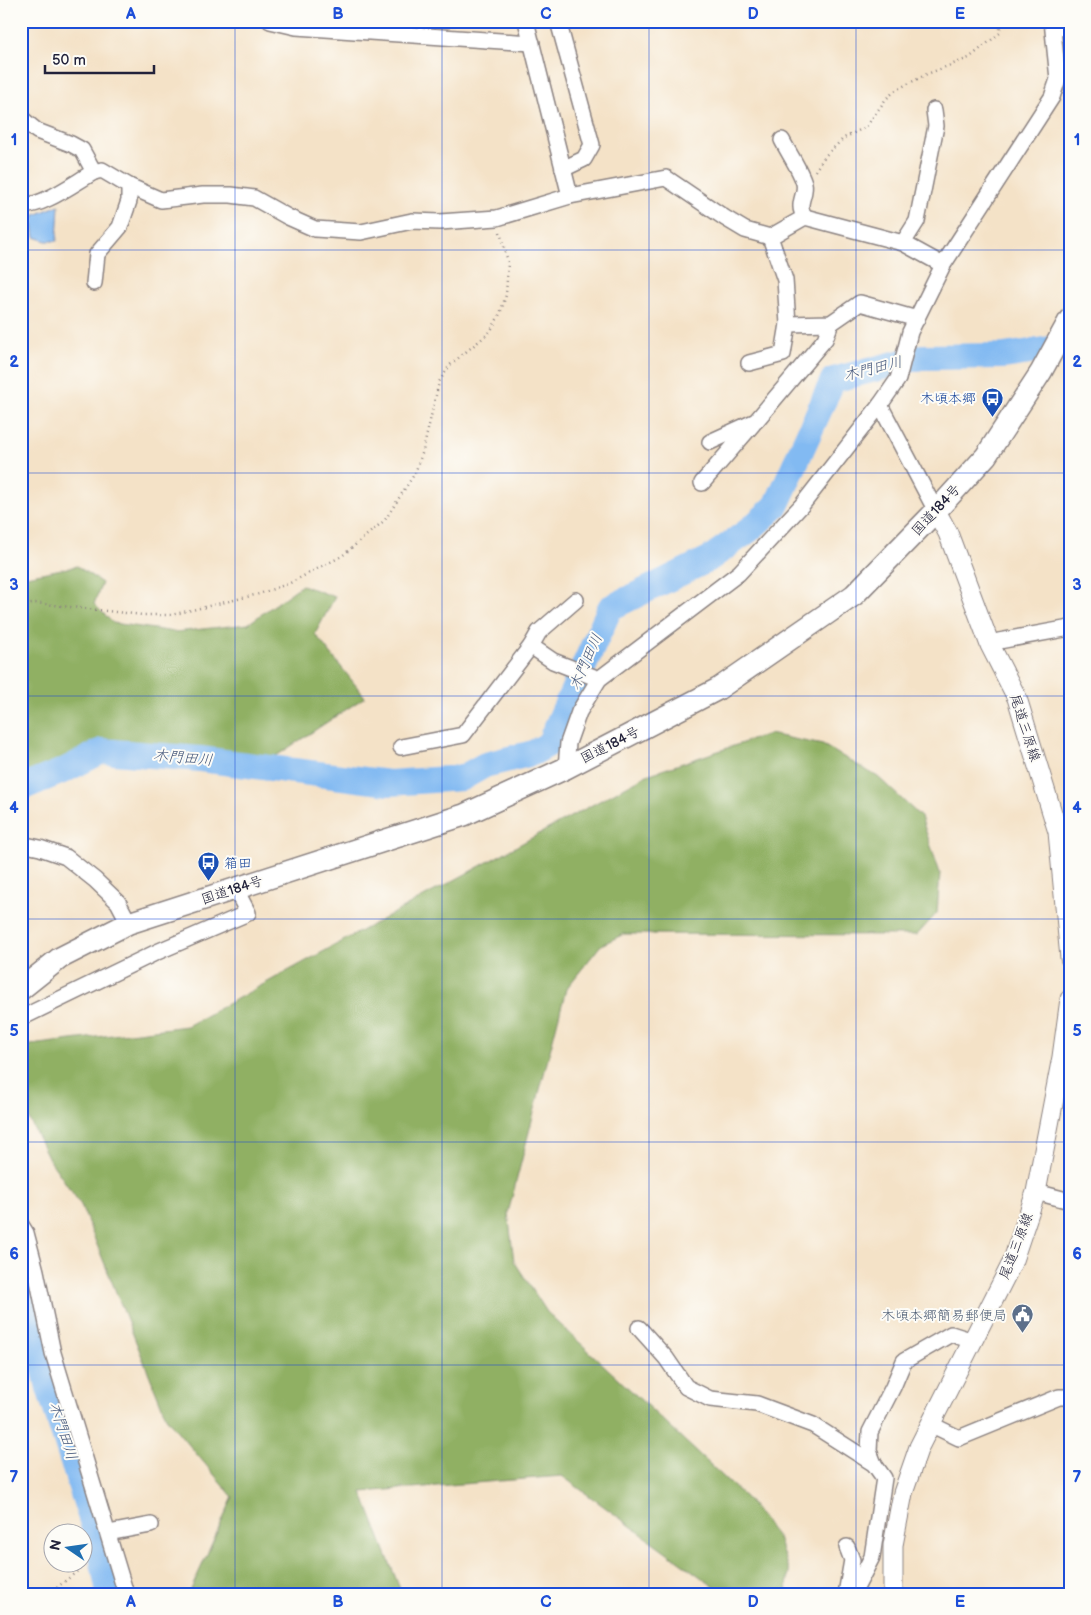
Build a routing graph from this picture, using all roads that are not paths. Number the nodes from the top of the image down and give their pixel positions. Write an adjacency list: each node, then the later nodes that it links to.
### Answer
1 (270, 21): 6 (street)
2 (526, 21): 6 (street)
3 (558, 21): 10 (street)
4 (1053, 23): 5 (street); 18 (street)
5 (1070, 29)
6 (532, 44): 10 (street)
7 (934, 110): 17 (street)
8 (21, 118): 11 (street)
9 (782, 140): 15 (street)
10 (563, 169): 13 (street)
11 (94, 172): 12 (street); 14 (street)
12 (130, 186): 13 (street); 19 (street)
13 (570, 196): 16 (street)
14 (21, 204)
15 (805, 217): 16 (street); 17 (street)
16 (770, 237): 22 (street)
17 (903, 243): 18 (street)
18 (943, 265): 20 (street)
19 (94, 283)
20 (917, 319): 21 (street); 25 (street)
21 (831, 323): 22 (street); 26 (street)
22 (788, 324): 24 (street)
23 (1067, 324): 29 (highway, 国道184号)
24 (749, 363)
25 (880, 405): 29 (street); 34 (street)
26 (756, 421): 27 (street); 28 (street)
27 (710, 442)
28 (702, 483)
29 (936, 511): 32 (main road, 尾道三原線); 36 (highway, 国道184号)
30 (576, 600): 33 (street)
31 (1070, 628): 32 (street)
32 (990, 645): 40 (main road, 尾道三原線)
33 (530, 646): 34 (street); 35 (street)
34 (599, 679): 36 (street)
35 (401, 747)
36 (566, 768): 38 (highway, 国道184号)
37 (21, 844): 39 (street)
38 (235, 888): 39 (highway, 国道184号); 43 (street)
39 (129, 923): 41 (highway, 国道184号)
40 (1070, 958)
41 (21, 989)
42 (1070, 999): 44 (main road, 尾道三原線)
43 (21, 1018)
44 (1036, 1192): 45 (street); 48 (main road, 尾道三原線)
45 (1070, 1200)
46 (21, 1225): 53 (street)
47 (639, 1328): 51 (street)
48 (973, 1341): 50 (main road, 尾道三原線); 51 (street)
49 (1070, 1398): 50 (street)
50 (930, 1424): 58 (main road, 尾道三原線)
51 (874, 1464): 57 (street)
52 (151, 1525): 53 (street)
53 (108, 1533): 55 (street)
54 (847, 1547): 56 (street)
55 (126, 1594)
56 (846, 1594)
57 (855, 1594)
58 (893, 1594)

